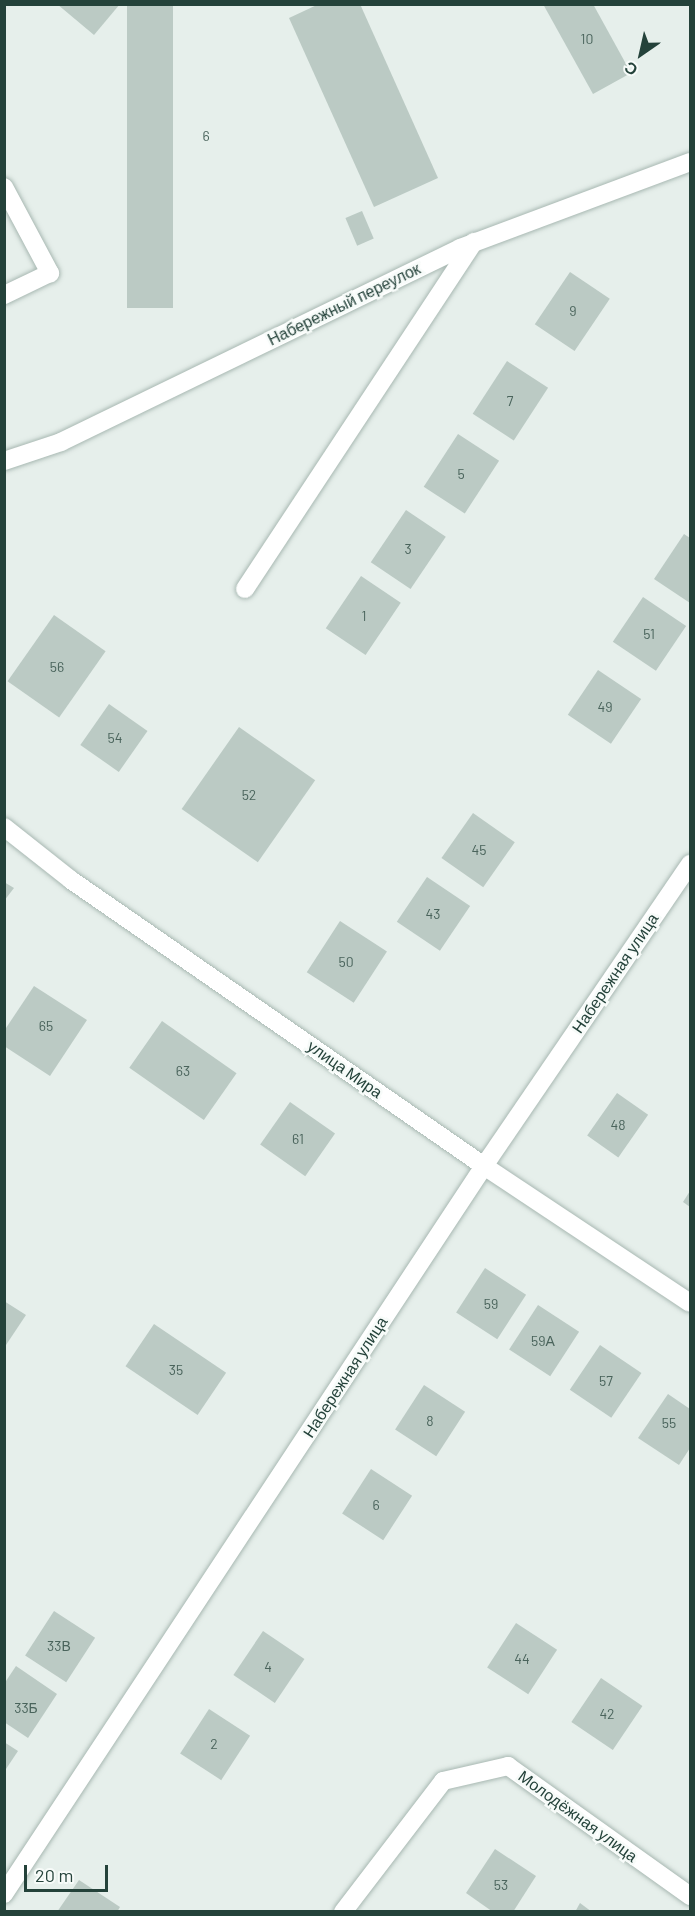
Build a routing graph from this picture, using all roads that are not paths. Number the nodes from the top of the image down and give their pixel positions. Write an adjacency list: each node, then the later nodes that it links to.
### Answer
1 (690, 162): 3 (street, Набережный переулок)
2 (4, 187): 4 (street)
3 (474, 242): 5 (street, Набережный переулок); 6 (street)
4 (4, 295)
5 (6, 459)
6 (245, 589)
7 (4, 827): 9 (street, улица Мира)
8 (690, 864): 9 (street, Набережная улица)
9 (484, 1166): 10 (street, улица Мира); 11 (street, Набережная улица)
10 (690, 1303)
11 (4, 1894)
12 (690, 1896): 13 (street, Молодёжная улица)
13 (343, 1911)

